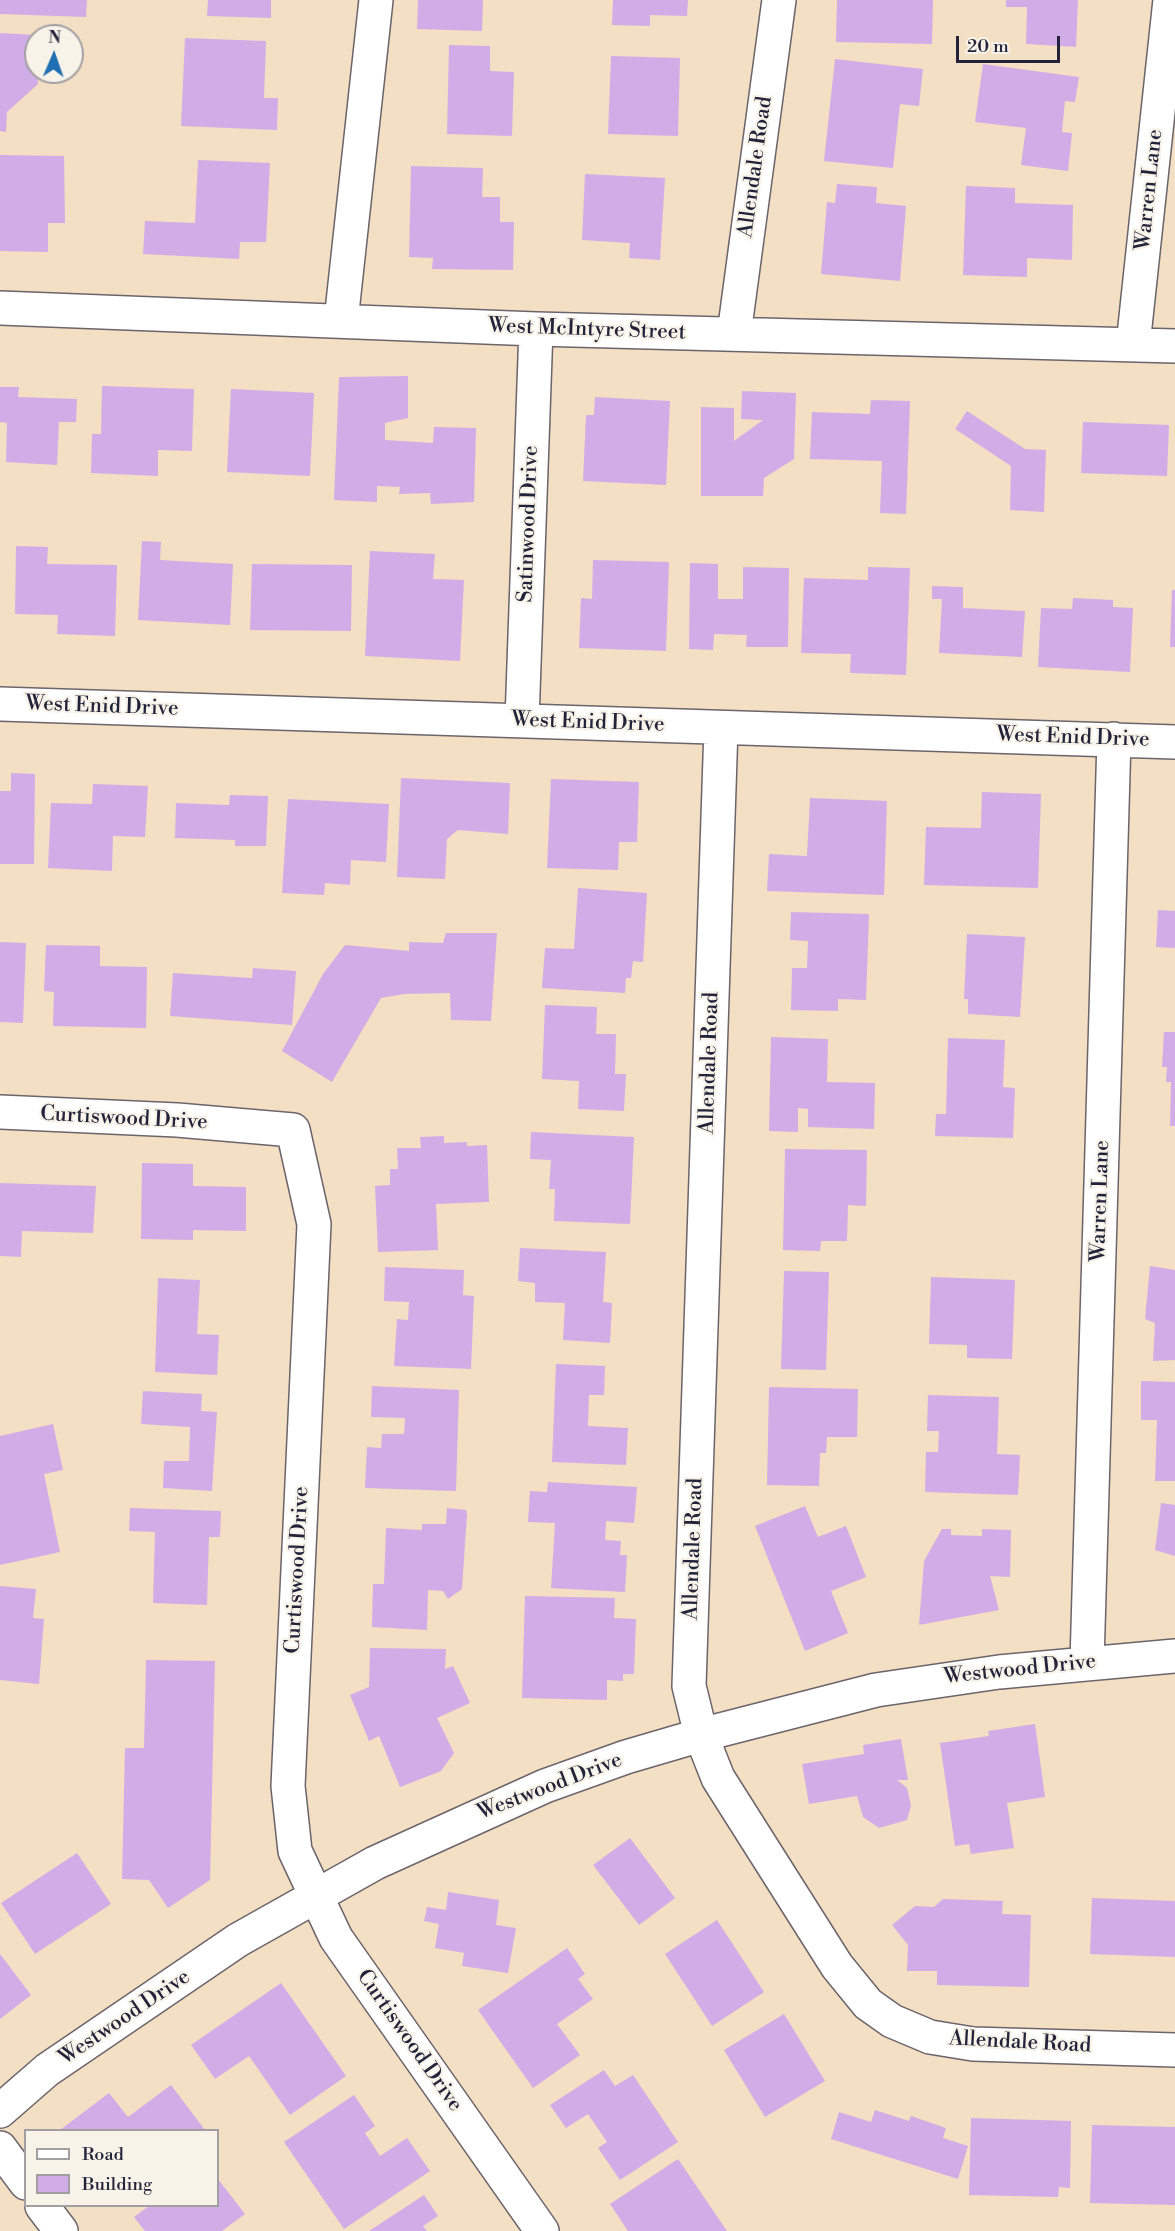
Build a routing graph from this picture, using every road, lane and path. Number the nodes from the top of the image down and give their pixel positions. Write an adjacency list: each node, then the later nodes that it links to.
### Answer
1 (376, 0): 5 (street)
2 (779, 0): 7 (street, Allendale Road)
3 (1170, 0): 8 (street, Warren Lane)
4 (0, 308): 5 (street, West McIntyre Street)
5 (341, 321): 6 (street, West McIntyre Street)
6 (536, 329): 7 (street, West McIntyre Street); 11 (street, Satinwood Drive)
7 (734, 334): 8 (street, West McIntyre Street)
8 (1133, 345): 9 (street, West McIntyre Street)
9 (1175, 346)
10 (0, 704): 11 (street, West Enid Drive)
11 (522, 720): 12 (street, West Enid Drive)
12 (721, 728): 13 (street, West Enid Drive); 18 (street, Allendale Road)
13 (1114, 740): 14 (street, West Enid Drive); 17 (street, Warren Lane)
14 (1175, 741)
15 (0, 1112): 19 (street, Curtiswood Drive)
16 (1175, 1656): 17 (street, Westwood Drive)
17 (1087, 1662): 18 (street, Westwood Drive)
18 (701, 1735): 19 (street, Westwood Drive); 20 (street, Allendale Road)
19 (315, 1898): 21 (street, Westwood Drive); 26 (street, Curtiswood Drive)
20 (1175, 2050)
21 (0, 2111)
22 (0, 2148): 23 (street)
23 (24, 2180)
24 (43, 2207): 25 (street)
25 (61, 2231)
26 (542, 2231)

